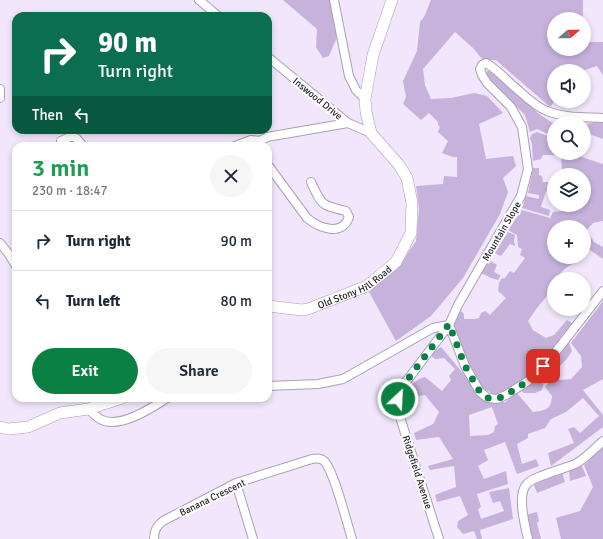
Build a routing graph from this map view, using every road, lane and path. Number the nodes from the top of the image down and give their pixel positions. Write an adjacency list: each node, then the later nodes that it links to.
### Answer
1 (199, 0): 4 (street)
2 (334, 0): 8 (street)
3 (392, 0): 8 (street, Old Stony Hill Road)
4 (213, 12)
5 (272, 60): 10 (street, Inswood Drive)
6 (0, 89): 7 (street)
7 (0, 98)
8 (365, 99): 11 (street, Old Stony Hill Road)
9 (603, 118): 21 (street, Mountain Slope)
10 (348, 123): 11 (street, Inswood Drive); 14 (street)
11 (371, 133): 20 (street, Old Stony Hill Road)
12 (61, 140): 13 (street)
13 (80, 142)
14 (261, 142)
15 (272, 170): 16 (street)
16 (311, 182)
17 (0, 244): 18 (street)
18 (12, 260)
19 (603, 291): 21 (street)
20 (272, 306)
21 (449, 324): 22 (street); 32 (street, Ridgefield Avenue)
22 (272, 386)
23 (110, 402): 25 (street)
24 (160, 402): 25 (street)
25 (88, 409): 26 (street)
26 (0, 428)
27 (603, 441): 33 (street)
28 (236, 483): 29 (street, Banana Crescent); 30 (street); 31 (street, Banana Crescent)
29 (154, 536)
30 (253, 539)
31 (352, 539)
32 (439, 539)
33 (528, 539)

